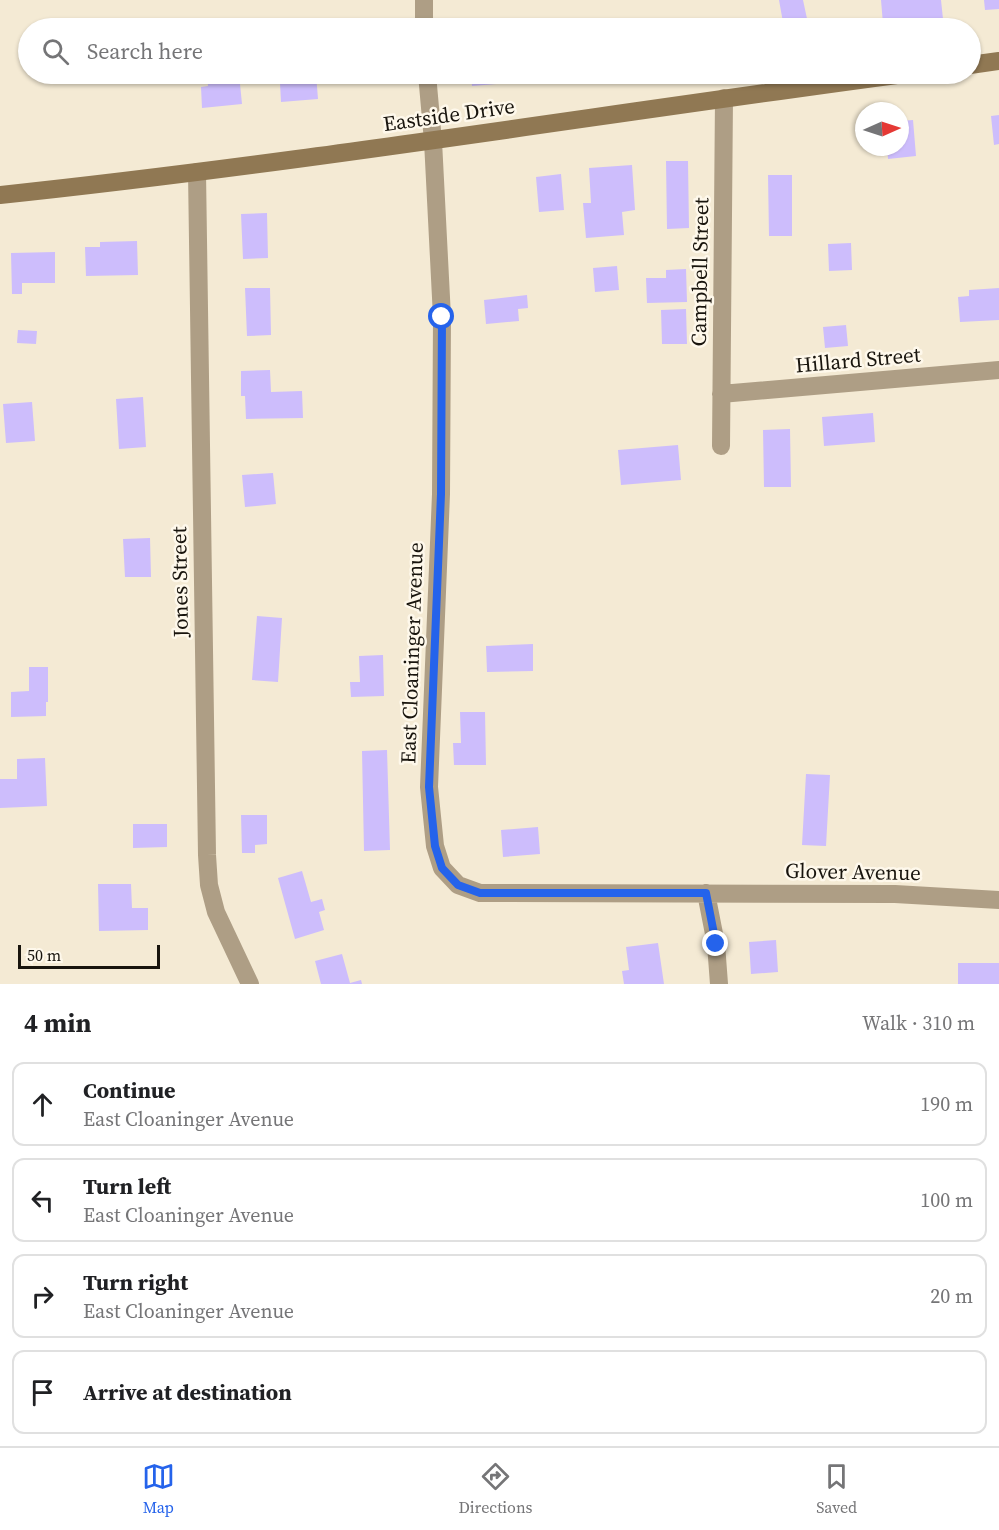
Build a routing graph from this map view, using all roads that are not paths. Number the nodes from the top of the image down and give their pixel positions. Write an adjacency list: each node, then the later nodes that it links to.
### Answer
1 (424, 0): 2 (street)
2 (424, 18)
3 (999, 61): 4 (street)
4 (981, 63)
5 (428, 84): 8 (street, East Cloaninger Avenue)
6 (829, 84): 7 (street, Eastside Drive)
7 (724, 98): 8 (street, Eastside Drive); 12 (street, Campbell Street)
8 (433, 141): 9 (street, Eastside Drive); 14 (street, East Cloaninger Avenue)
9 (197, 172): 10 (street, Eastside Drive); 16 (street, Jones Street)
10 (0, 195)
11 (999, 370): 12 (street, Hillard Street)
12 (721, 394): 13 (street, Campbell Street)
13 (722, 446)
14 (706, 893): 15 (street, Glover Avenue); 17 (street)
15 (999, 900)
16 (250, 984)
17 (719, 984)

